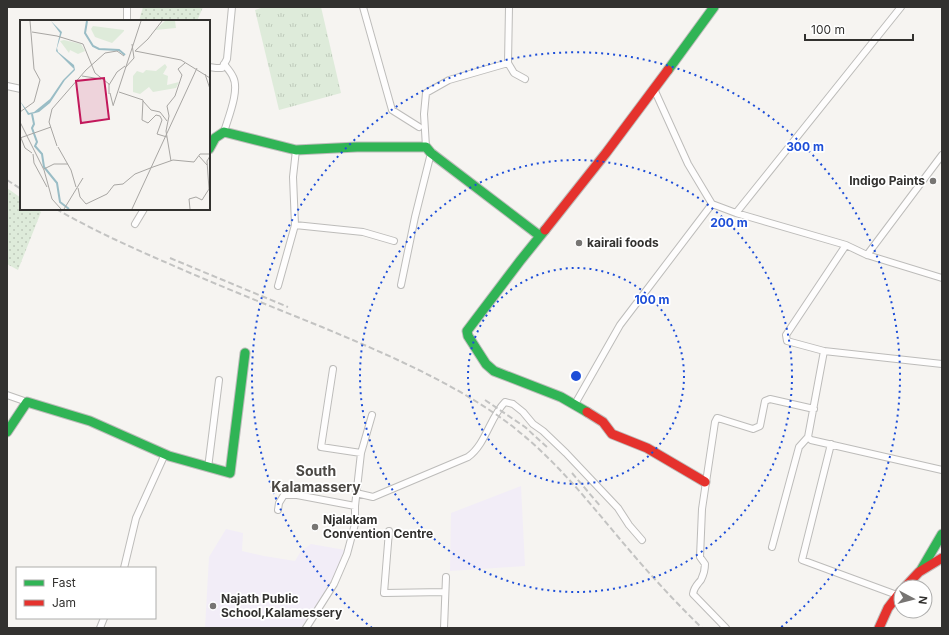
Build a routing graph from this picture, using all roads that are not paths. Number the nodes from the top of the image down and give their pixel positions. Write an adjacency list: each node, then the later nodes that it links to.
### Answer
1 (127, 7): 7 (street)
2 (232, 7): 9 (street)
3 (363, 7): 15 (street)
4 (509, 7): 8 (street)
5 (714, 7): 14 (street)
6 (901, 7): 23 (street)
7 (127, 20)
8 (508, 63): 11 (street); 19 (street)
9 (224, 64): 10 (street); 16 (street)
10 (210, 67)
11 (525, 79)
12 (7, 86): 13 (street)
13 (20, 88)
14 (654, 89): 21 (street); 26 (street)
15 (418, 127)
16 (224, 132): 17 (street); 18 (street)
17 (210, 147)
18 (296, 150): 19 (street); 25 (street)
19 (428, 150): 26 (street); 31 (street)
20 (942, 155): 29 (street)
21 (712, 204): 23 (street); 40 (street)
22 (143, 210): 24 (street)
23 (736, 213): 28 (street)
24 (135, 224)
25 (295, 225): 27 (street); 32 (street)
26 (540, 236): 40 (street)
27 (394, 241)
28 (846, 246): 29 (street); 33 (street)
29 (867, 255): 30 (street)
30 (942, 278)
31 (402, 285)
32 (278, 286)
33 (824, 351): 35 (street); 41 (street)
34 (245, 353): 48 (street)
35 (942, 364)
36 (333, 370): 46 (street)
37 (219, 380): 48 (street)
38 (7, 395): 39 (street)
39 (27, 402): 43 (street); 47 (street)
40 (575, 404): 50 (street)
41 (814, 409): 44 (street); 50 (street)
42 (372, 415): 46 (street)
43 (7, 432)
44 (808, 437): 45 (street); 57 (street)
45 (831, 444): 49 (street); 63 (street)
46 (361, 453): 51 (street)
47 (165, 454): 48 (street); 59 (street)
48 (208, 468)
49 (942, 470)
50 (705, 482): 69 (street)
51 (356, 493): 52 (street); 56 (street)
52 (355, 506): 53 (street); 67 (street)
53 (278, 510)
54 (389, 531): 64 (street)
55 (942, 534): 60 (street)
56 (642, 540)
57 (772, 547)
58 (942, 558): 60 (street)
59 (124, 567)
60 (919, 572): 62 (street)
61 (446, 578): 64 (street)
62 (912, 579)
63 (893, 591)
64 (445, 592): 68 (street)
65 (893, 601): 66 (street)
66 (880, 625): 70 (street)
67 (306, 628)
68 (444, 628)
69 (726, 628)
70 (873, 628)

